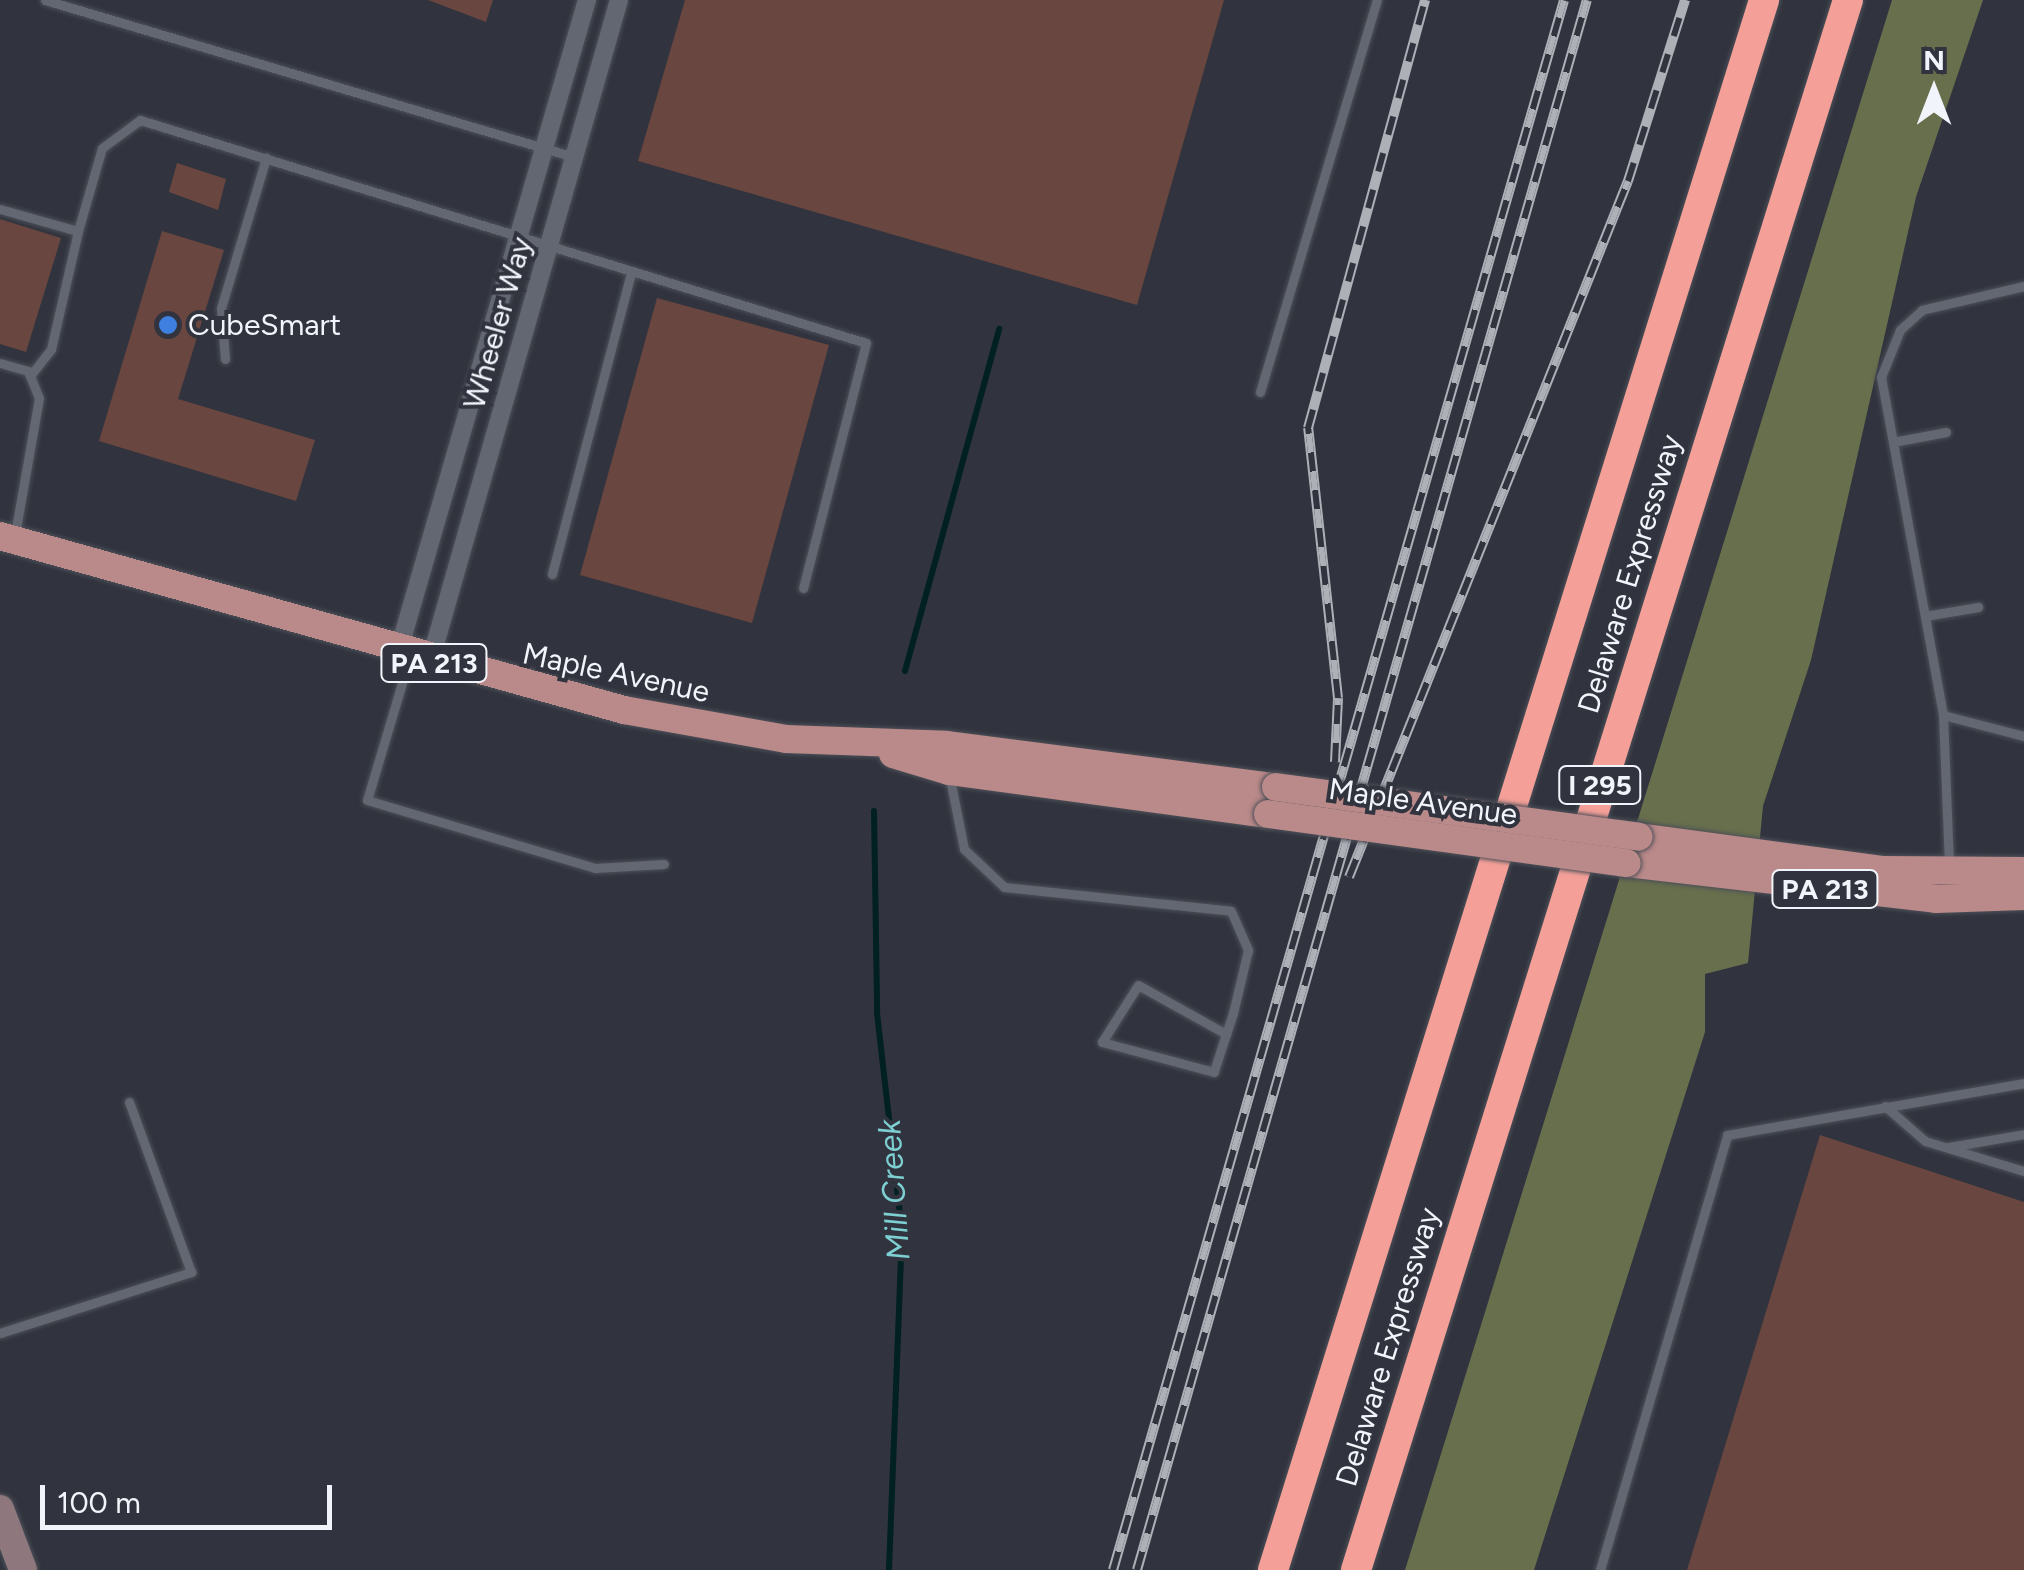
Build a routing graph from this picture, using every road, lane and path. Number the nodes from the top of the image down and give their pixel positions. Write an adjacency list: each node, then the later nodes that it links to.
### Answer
1 (45, 0): 7 (lane)
2 (587, 0): 7 (street, Wheeler Way)
3 (620, 0): 8 (street, Wheeler Way)
4 (1377, 0): 19 (lane)
5 (1764, 0): 47 (highway, Delaware Expressway / I 295)
6 (1848, 0): 48 (highway, Delaware Expressway / I 295)
7 (544, 148): 8 (lane); 12 (street, Wheeler Way)
8 (574, 157): 13 (street, Wheeler Way)
9 (266, 158): 11 (lane); 12 (lane); 16 (lane)
10 (0, 208): 11 (lane)
11 (78, 231): 18 (lane)
12 (518, 235): 13 (lane); 27 (street, Wheeler Way)
13 (549, 246): 14 (lane); 27 (street, Wheeler Way)
14 (630, 272): 23 (lane); 24 (lane)
15 (2024, 286): 21 (lane)
16 (225, 359)
17 (0, 362): 18 (lane)
18 (30, 376): 22 (lane)
19 (1260, 392)
20 (1946, 432): 21 (lane)
21 (1893, 442): 26 (lane)
22 (7, 538): 27 (main road, Maple Avenue / PA 213)
23 (552, 574)
24 (804, 588)
25 (1978, 607): 26 (lane)
26 (1925, 616): 28 (lane)
27 (413, 657): 30 (main road, Maple Avenue / PA 213); 33 (lane)
28 (1944, 715): 29 (lane); 35 (lane)
29 (2024, 736)
30 (877, 749): 31 (main road, Maple Avenue / PA 213); 32 (main road, Maple Avenue / PA 213)
31 (949, 771): 32 (main road, Maple Avenue / PA 213); 37 (lane)
32 (1272, 800): 35 (main road, Maple Avenue / PA 213, bridge); 36 (main road, Maple Avenue / PA 213, bridge)
33 (664, 864)
34 (2024, 871): 35 (main road, Maple Avenue / PA 213)
35 (1950, 872)
36 (2024, 896)
37 (1226, 1034): 37 (lane)
38 (2024, 1083): 40 (lane)
39 (130, 1102): 44 (lane)
40 (1885, 1106): 42 (lane); 49 (lane)
41 (2024, 1134): 42 (lane)
42 (1946, 1147): 43 (lane)
43 (2024, 1171)
44 (0, 1332)
45 (0, 1509): 46 (main road)
46 (23, 1570)
47 (1273, 1570)
48 (1356, 1570)
49 (1600, 1570)

